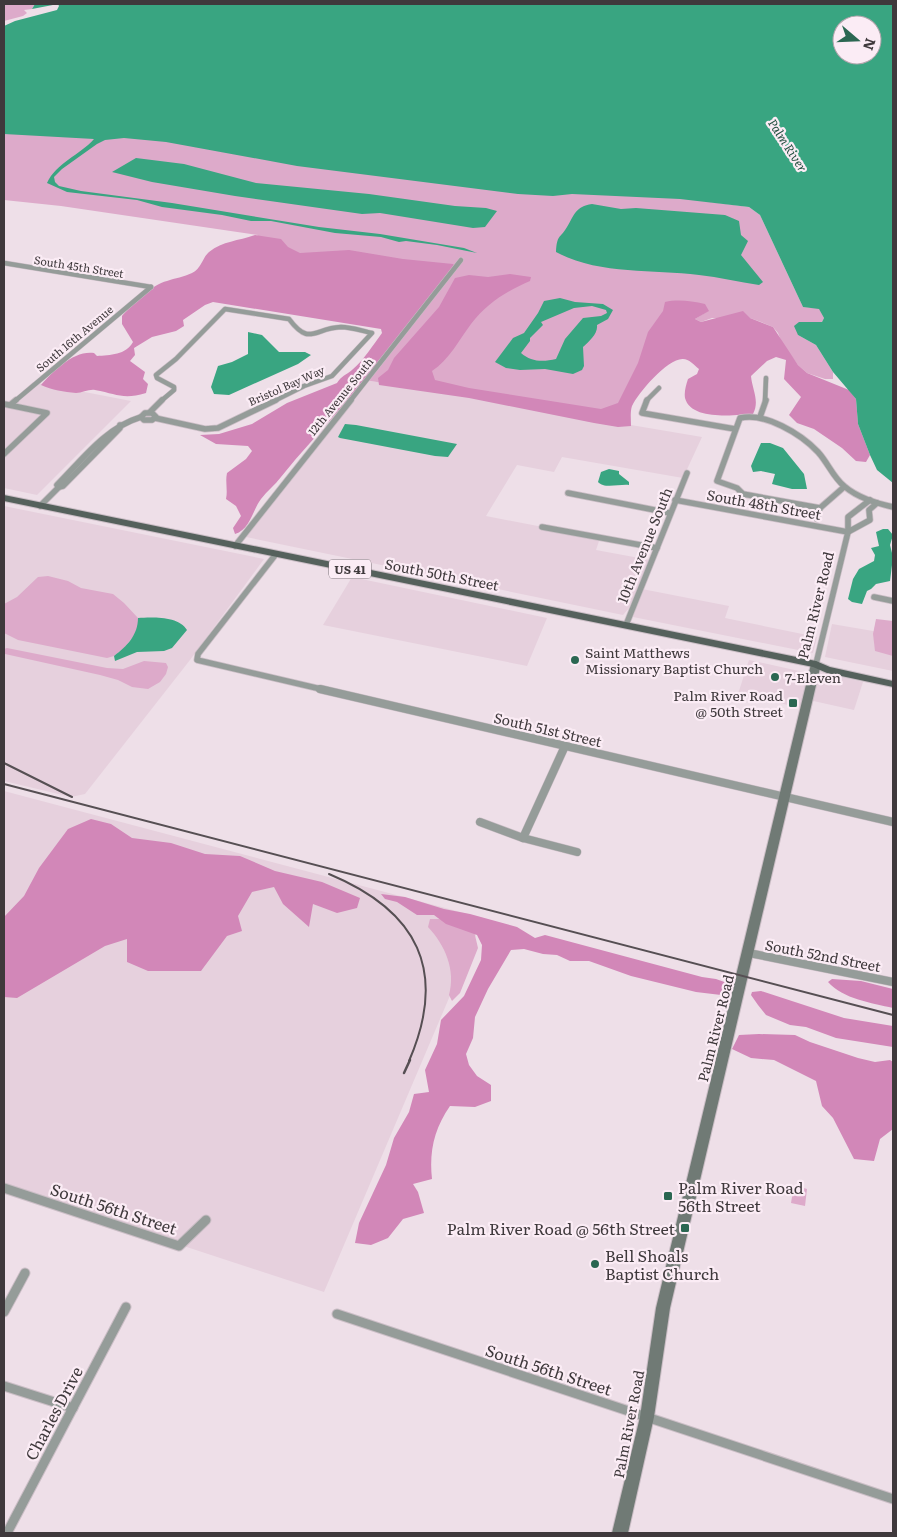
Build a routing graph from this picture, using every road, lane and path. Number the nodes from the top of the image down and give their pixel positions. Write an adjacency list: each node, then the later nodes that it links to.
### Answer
1 (461, 260): 30 (street, 12th Avenue South)
2 (4, 263): 3 (street, South 45th Street)
3 (151, 287): 7 (street, South 16th Avenue)
4 (766, 378): 10 (street)
5 (659, 388): 12 (street)
6 (4, 404): 7 (street)
7 (10, 405): 13 (street)
8 (150, 412): 9 (street); 11 (street); 11 (street, Bristol Bay Way)
9 (141, 417): 11 (street); 21 (street)
10 (760, 417): 12 (street); 15 (street)
11 (155, 418)
12 (735, 429): 23 (street)
13 (4, 454)
14 (687, 473): 18 (street, 10th Avenue South)
15 (844, 487): 19 (street); 23 (street)
16 (568, 493): 26 (street)
17 (4, 498): 21 (main road, South 50th Street / US 41)
18 (675, 500): 26 (street, 10th Avenue South); 29 (street, South 48th Street)
19 (870, 500): 20 (street); 24 (street, Palm River Road)
20 (877, 503): 22 (street); 25 (street)
21 (40, 506): 30 (main road, South 50th Street / US 41)
22 (893, 507)
23 (820, 508): 27 (street)
24 (858, 509): 25 (street); 29 (street, Palm River Road)
25 (868, 512): 29 (street)
26 (670, 513): 31 (street, 10th Avenue South)
27 (817, 519)
28 (542, 527): 31 (street)
29 (848, 532): 36 (street, Palm River Road)
30 (235, 546): 32 (main road, South 50th Street / US 41)
31 (657, 548): 35 (street, 10th Avenue South)
32 (276, 554): 35 (main road, South 50th Street / US 41); 39 (street, South 51st Street)
33 (874, 598): 34 (street)
34 (893, 601)
35 (626, 625): 36 (main road, South 50th Street / US 41)
36 (816, 664): 37 (main road, South 50th Street / US 41); 38 (main road, South 50th Street / US 41); 40 (street, Palm River Road)
37 (893, 677)
38 (893, 684)
39 (565, 746): 40 (street, South 51st Street); 43 (street)
40 (786, 797): 42 (street, South 51st Street); 45 (street, Palm River Road)
41 (480, 822): 43 (street)
42 (893, 822)
43 (523, 838): 44 (street)
44 (577, 852)
45 (748, 953): 46 (street, South 52nd Street); 55 (street, Palm River Road)
46 (893, 982)
47 (4, 1188): 48 (street, South 56th Street)
48 (206, 1220)
49 (25, 1272): 51 (street)
50 (126, 1306): 54 (street, Charles Drive)
51 (4, 1312)
52 (337, 1314): 55 (street, South 56th Street)
53 (4, 1386): 54 (street)
54 (73, 1408): 57 (street, Charles Drive)
55 (648, 1417): 56 (street, South 56th Street); 58 (street, Palm River Road)
56 (893, 1499)
57 (7, 1528)
58 (620, 1533)

